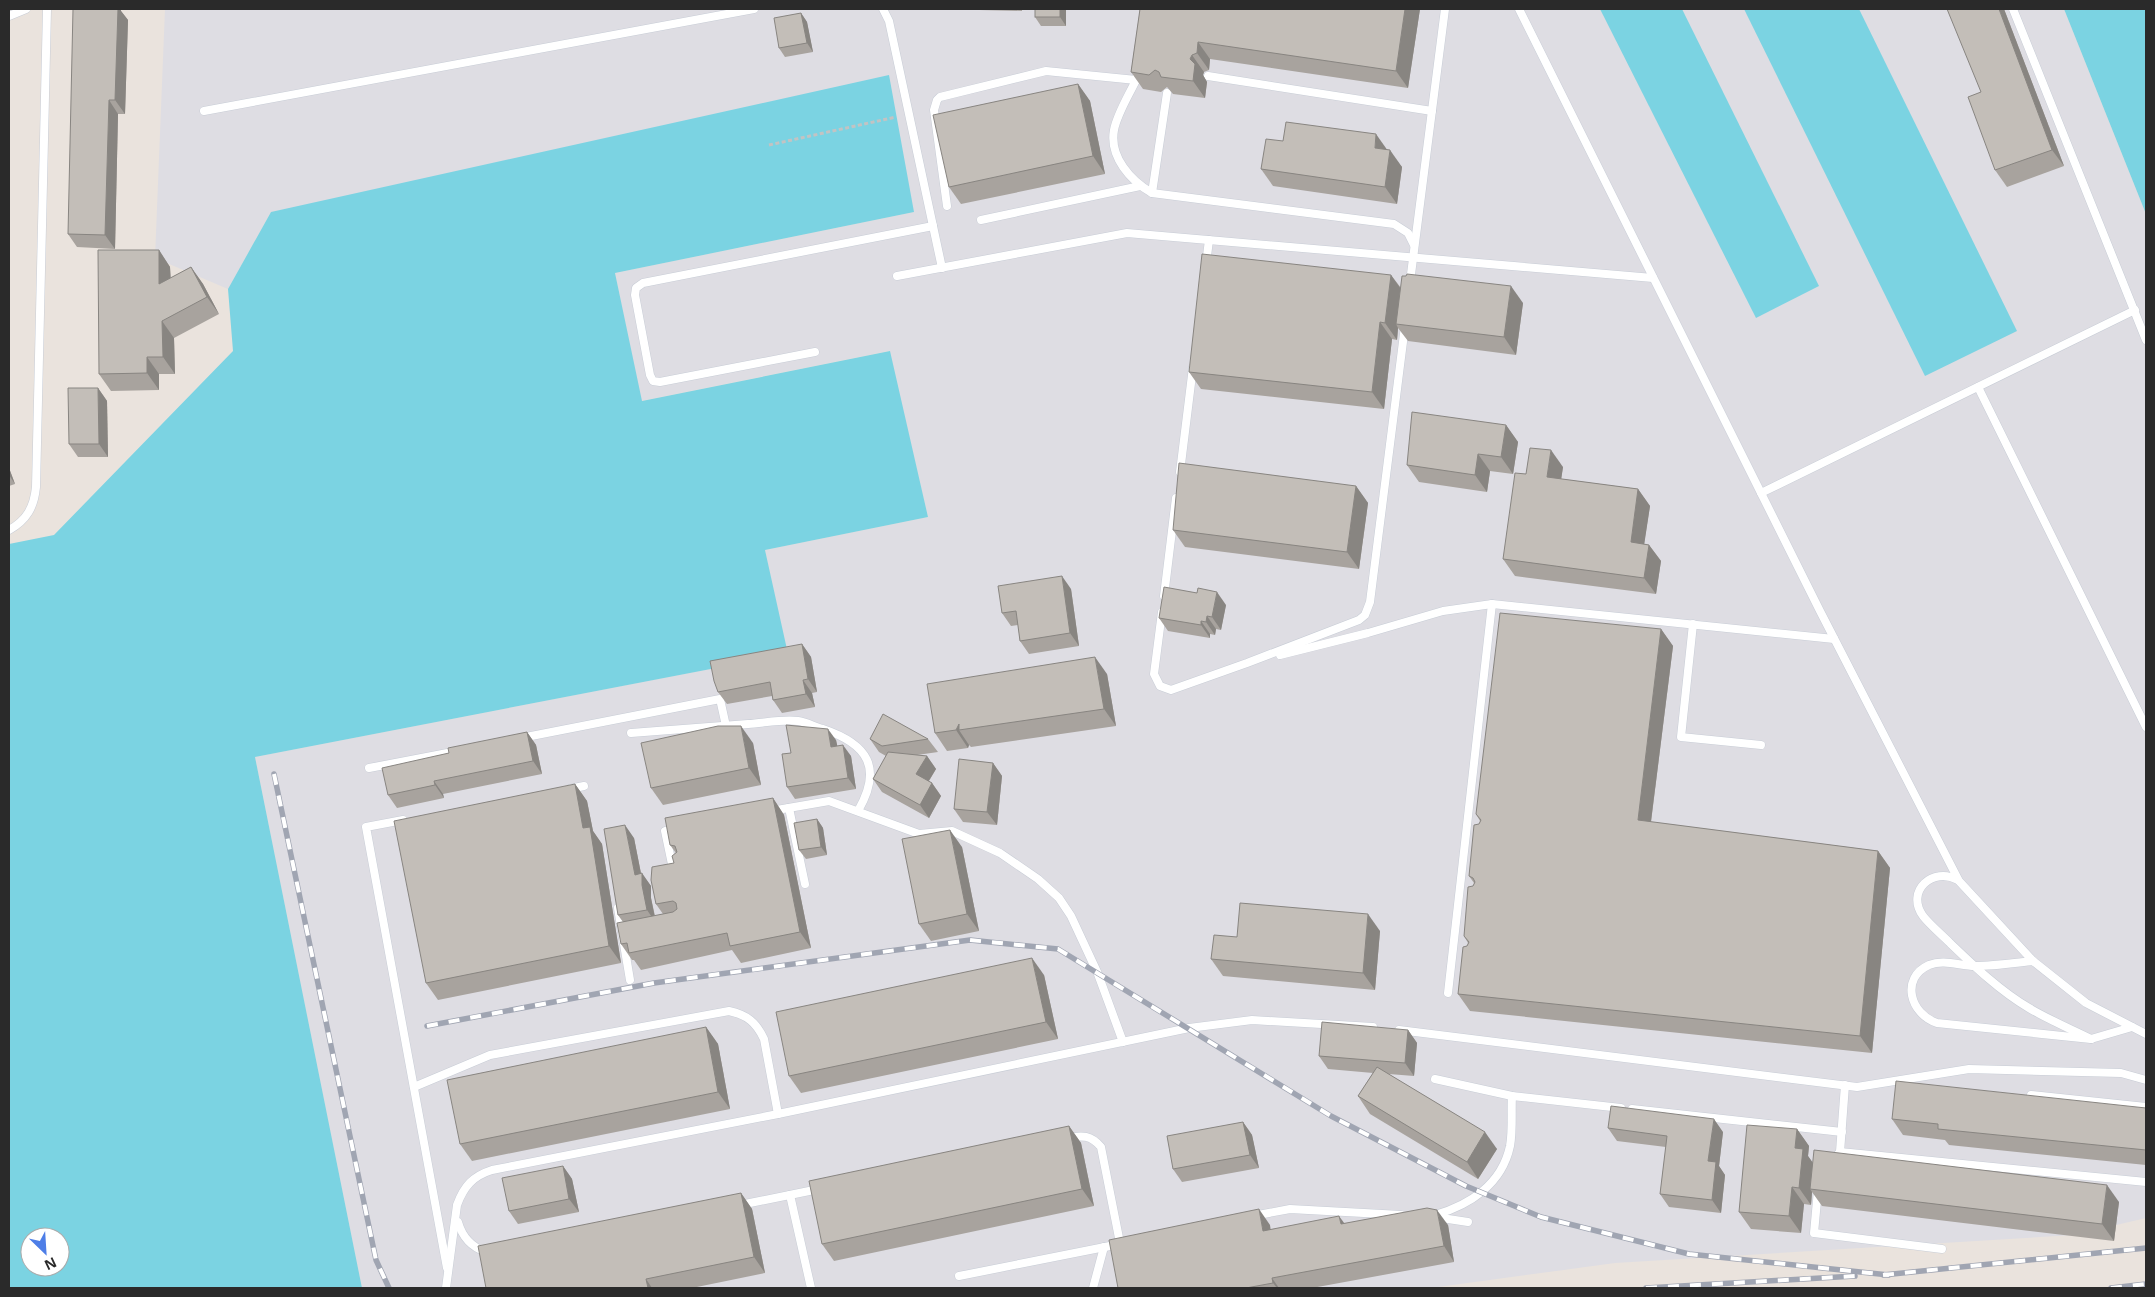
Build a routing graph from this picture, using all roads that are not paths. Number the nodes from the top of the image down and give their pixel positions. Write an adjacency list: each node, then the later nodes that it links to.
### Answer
1 (26, 9): 8 (lane)
2 (47, 9): 36 (lane)
3 (754, 9): 13 (lane)
4 (885, 9): 19 (lane)
5 (1445, 9): 14 (lane)
6 (1519, 9): 25 (lane)
7 (2012, 9): 27 (lane)
8 (9, 16)
9 (1139, 62): 11 (lane)
10 (1208, 76): 14 (lane)
11 (1136, 80): 15 (lane); 17 (lane)
12 (1167, 93): 16 (lane)
13 (204, 111)
14 (1432, 111): 21 (lane)
15 (1140, 186): 16 (lane); 18 (lane)
16 (1152, 193): 21 (lane)
17 (947, 206)
18 (980, 220)
19 (933, 226): 22 (lane); 30 (lane)
20 (1209, 240): 21 (lane); 22 (lane); 23 (lane)
21 (1414, 257): 25 (lane); 26 (lane)
22 (942, 268): 24 (lane)
23 (1206, 269)
24 (897, 276)
25 (1653, 278): 34 (lane)
26 (1410, 287)
27 (2135, 310): 29 (lane); 32 (lane)
28 (1406, 316): 40 (lane)
29 (2146, 340)
30 (815, 352)
31 (1194, 357): 33 (lane)
32 (1978, 387): 34 (lane); 42 (lane)
33 (1178, 484)
34 (1761, 493): 39 (lane)
35 (1177, 494): 40 (lane)
36 (9, 530)
37 (1492, 604): 38 (lane); 40 (lane); 62 (lane)
38 (1693, 624): 39 (lane); 45 (lane)
39 (1834, 639): 56 (lane)
40 (1247, 664)
41 (726, 726): 43 (lane); 44 (lane); 51 (lane)
42 (2146, 726)
43 (631, 733)
44 (515, 739)
45 (1761, 745)
46 (467, 749): 47 (lane)
47 (369, 768)
48 (584, 786): 49 (lane)
49 (556, 791)
50 (789, 808): 51 (lane); 52 (lane); 57 (lane)
51 (858, 811): 68 (lane)
52 (760, 813)
53 (413, 818): 74 (lane)
54 (684, 827): 55 (lane)
55 (683, 867)
56 (1959, 881): 59 (lane); 60 (lane)
57 (805, 884)
58 (616, 898): 61 (lane)
59 (2033, 961): 60 (lane); 63 (lane)
60 (1974, 966): 67 (lane); 67 (lane)
61 (630, 980)
62 (1448, 994)
63 (2132, 1026): 66 (lane); 67 (lane)
64 (1383, 1028): 68 (lane)
65 (1393, 1030): 72 (lane)
66 (2146, 1034)
67 (2091, 1039)
68 (1123, 1042): 78 (lane)
69 (1435, 1079): 76 (lane)
70 (2146, 1080): 71 (lane)
71 (1890, 1082): 72 (lane); 73 (lane)
72 (1845, 1085): 79 (lane)
73 (1929, 1085)
74 (414, 1087): 78 (lane); 97 (lane)
75 (2018, 1094): 77 (lane)
76 (1512, 1096): 79 (lane); 91 (lane)
77 (2146, 1107)
78 (778, 1114): 89 (lane)
79 (1842, 1132): 81 (lane)
80 (1057, 1140): 93 (lane)
81 (1840, 1152): 82 (lane); 84 (lane)
82 (1828, 1158)
83 (1820, 1179): 95 (lane)
84 (2146, 1182)
85 (828, 1187): 86 (lane)
86 (790, 1195): 87 (lane); 100 (lane)
87 (734, 1207)
88 (1411, 1216): 90 (lane)
89 (457, 1218): 96 (lane); 97 (lane)
90 (1243, 1218)
91 (1468, 1222)
92 (1130, 1242): 93 (lane)
93 (1120, 1243): 94 (lane)
94 (1104, 1247): 98 (lane); 101 (lane)
95 (1942, 1249)
96 (492, 1254)
97 (448, 1274): 99 (lane)
98 (959, 1276)
99 (446, 1288)
100 (811, 1288)
101 (1094, 1288)

